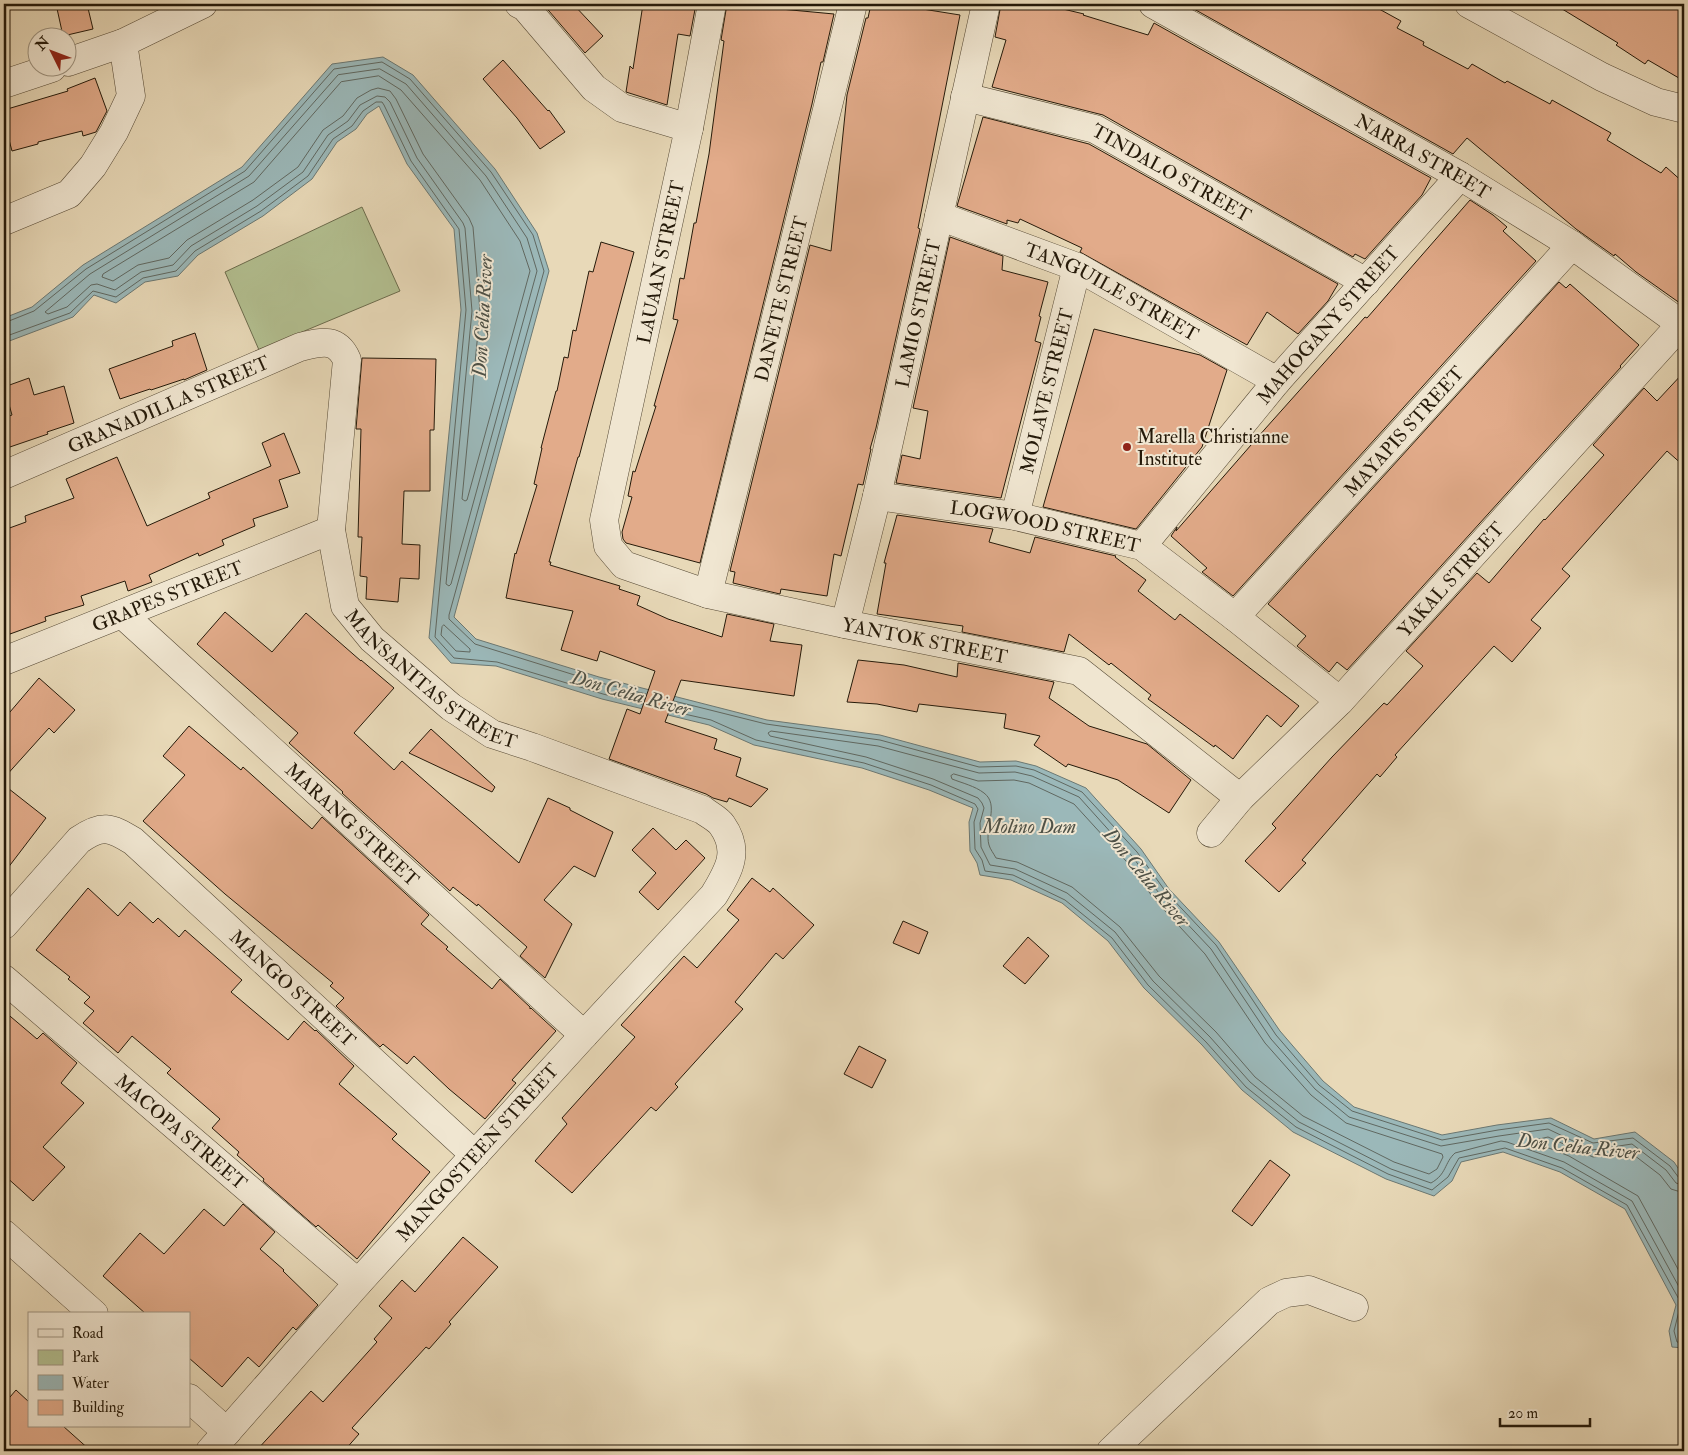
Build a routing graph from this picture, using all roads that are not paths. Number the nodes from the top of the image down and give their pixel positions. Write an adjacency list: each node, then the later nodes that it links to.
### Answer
1 (203, 4): 8 (street)
2 (519, 4): 14 (street)
3 (712, 4): 14 (street, LAUAAN STREET)
4 (853, 4): 30 (street, DANETE STREET)
5 (986, 4): 12 (street, LAMIO STREET)
6 (1154, 4): 15 (street, NARRA STREET)
7 (1470, 4): 13 (street)
8 (123, 43): 9 (street); 17 (street)
9 (78, 59)
10 (28, 76): 11 (street)
11 (4, 84)
12 (965, 97): 16 (street, LAMIO STREET); 20 (street, TINDALO STREET)
13 (1684, 109)
14 (689, 128): 27 (street, LAUAAN STREET)
15 (1460, 176): 18 (street, NARRA STREET); 20 (street, MAHOGANY STREET)
16 (939, 216): 19 (street, TANGUILE STREET); 25 (street, LAMIO STREET)
17 (4, 220)
18 (1572, 244): 21 (street, NARRA STREET); 32 (street, MAYAPIS STREET)
19 (1077, 267): 23 (street, TANGUILE STREET); 26 (street, MOLAVE STREET)
20 (1366, 282): 23 (street, MAHOGANY STREET)
21 (1683, 323): 35 (street, YAKAL STREET)
22 (334, 344): 24 (street, GRANADILLA STREET); 28 (street, MANSANITAS STREET)
23 (1277, 381): 29 (street, MAHOGANY STREET)
24 (4, 474)
25 (878, 496): 26 (street, LOGWOOD STREET); 33 (street, LAMIO STREET)
26 (1015, 516): 29 (street, LOGWOOD STREET)
27 (604, 520): 30 (street, YANTOK STREET)
28 (331, 530): 31 (street, GRAPES STREET); 38 (street, MANSANITAS STREET)
29 (1142, 546): 32 (street, LOGWOOD STREET)
30 (708, 594): 33 (street, YANTOK STREET)
31 (122, 614): 34 (street, GRAPES STREET); 41 (street, MARANG STREET)
32 (1235, 617): 35 (street, LOGWOOD STREET)
33 (844, 624): 36 (street, YANTOK STREET)
34 (4, 661)
35 (1340, 701): 36 (street, YAKAL STREET)
36 (1240, 798): 37 (street, YAKAL STREET)
37 (1211, 833)
38 (732, 847): 41 (street, MANGOSTEEN STREET)
39 (4, 925): 42 (street, MANGO STREET)
40 (4, 979): 44 (street, MACOPA STREET)
41 (584, 1035): 42 (street, MANGOSTEEN STREET)
42 (475, 1155): 44 (street, MANGOSTEEN STREET)
43 (4, 1234): 46 (street)
44 (358, 1283): 48 (street, MANGOSTEEN STREET)
45 (1354, 1307): 49 (street)
46 (92, 1312)
47 (190, 1400): 48 (street)
48 (218, 1442)
49 (1110, 1451)

